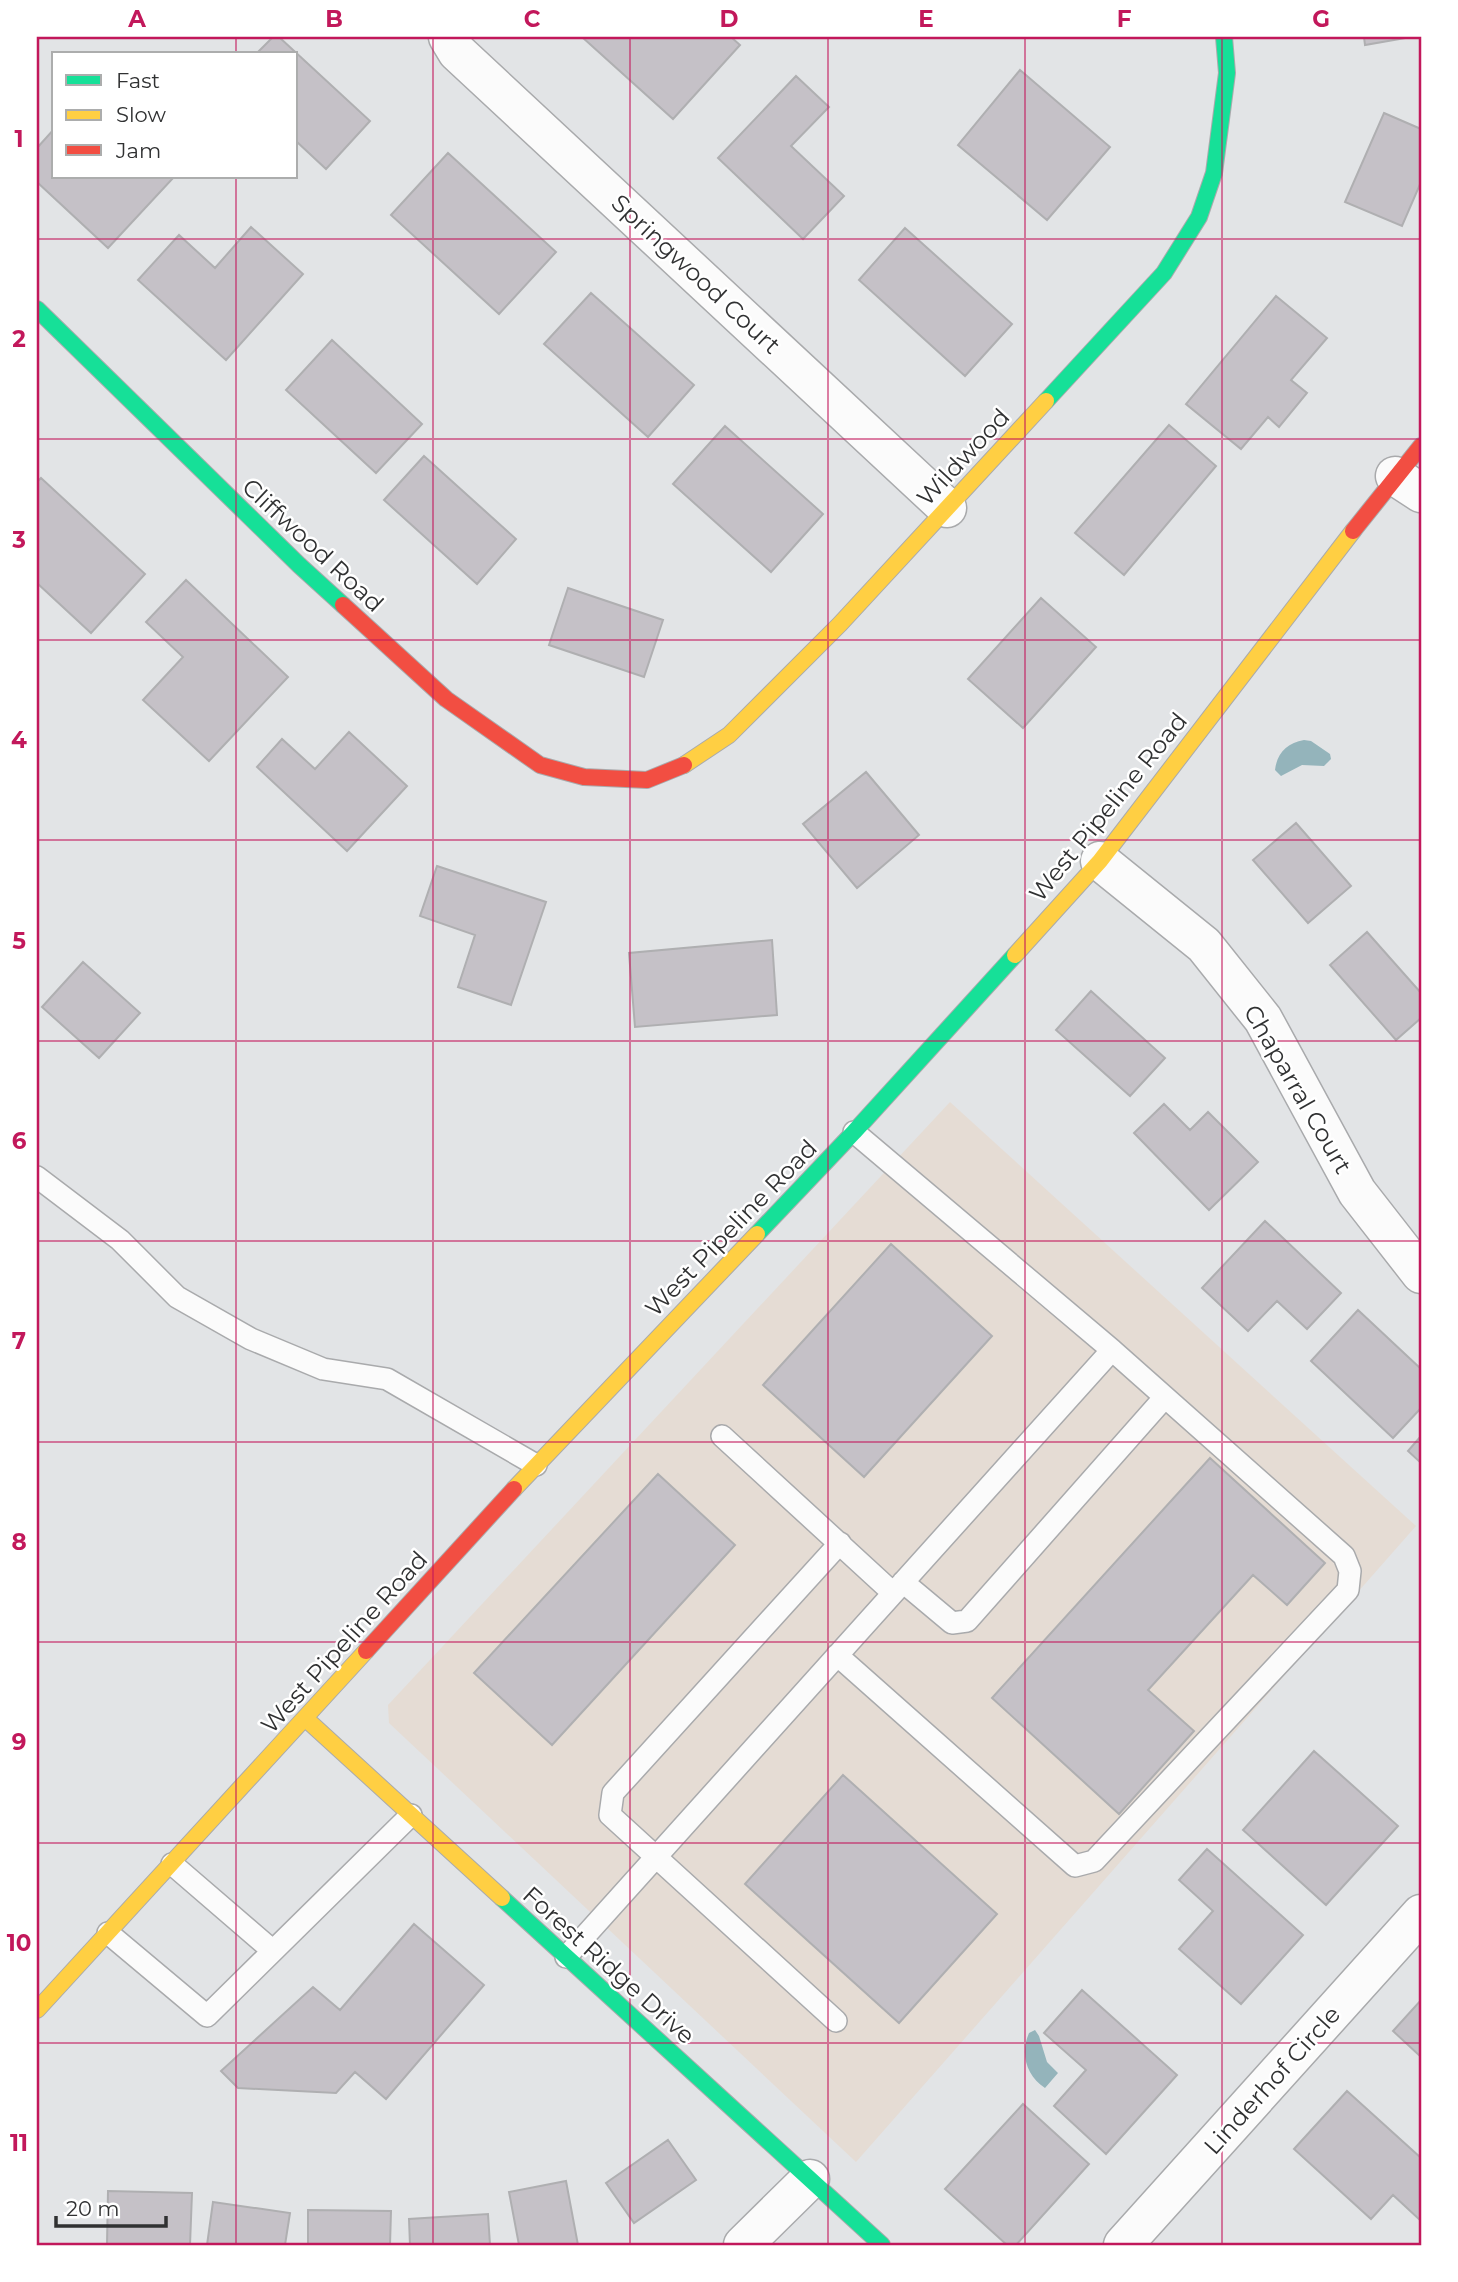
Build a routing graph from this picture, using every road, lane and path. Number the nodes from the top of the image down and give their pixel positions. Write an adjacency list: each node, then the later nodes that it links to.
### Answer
1 (448, 37): 6 (street, Springwood Court)
2 (1224, 37): 6 (main road, Wildwood)
3 (37, 309): 7 (main road, Cliffwood Road)
4 (1421, 446): 5 (main road, West Pipeline Road)
5 (1408, 484): 8 (main road, West Pipeline Road)
6 (947, 508): 7 (main road, Wildwood)
7 (584, 777)
8 (1100, 861): 9 (main road, West Pipeline Road); 11 (street, Chaparral Court)
9 (854, 1132): 12 (lane); 15 (main road, West Pipeline Road)
10 (37, 1177): 15 (lane)
11 (1421, 1274)
12 (1112, 1350): 13 (lane); 17 (lane)
13 (1165, 1397): 17 (lane); 18 (lane)
14 (722, 1436): 16 (lane)
15 (536, 1465): 19 (main road, West Pipeline Road)
16 (840, 1543): 17 (lane); 21 (lane)
17 (898, 1588): 18 (lane)
18 (837, 1655): 21 (lane)
19 (305, 1718): 20 (main road, Forest Ridge Drive); 22 (main road, West Pipeline Road)
20 (411, 1815): 25 (lane); 26 (main road, Forest Ridge Drive)
21 (655, 1858): 26 (lane); 28 (lane)
22 (172, 1864): 24 (main road, West Pipeline Road); 25 (lane)
23 (1421, 1914): 32 (street, Linderhof Circle)
24 (108, 1933): 25 (lane); 27 (main road, West Pipeline Road)
25 (273, 1951)
26 (566, 1957): 29 (main road, Forest Ridge Drive)
27 (37, 2010)
28 (836, 2021)
29 (810, 2179): 30 (street); 31 (main road, Forest Ridge Drive)
30 (743, 2245)
31 (882, 2245)
32 (1123, 2245)

